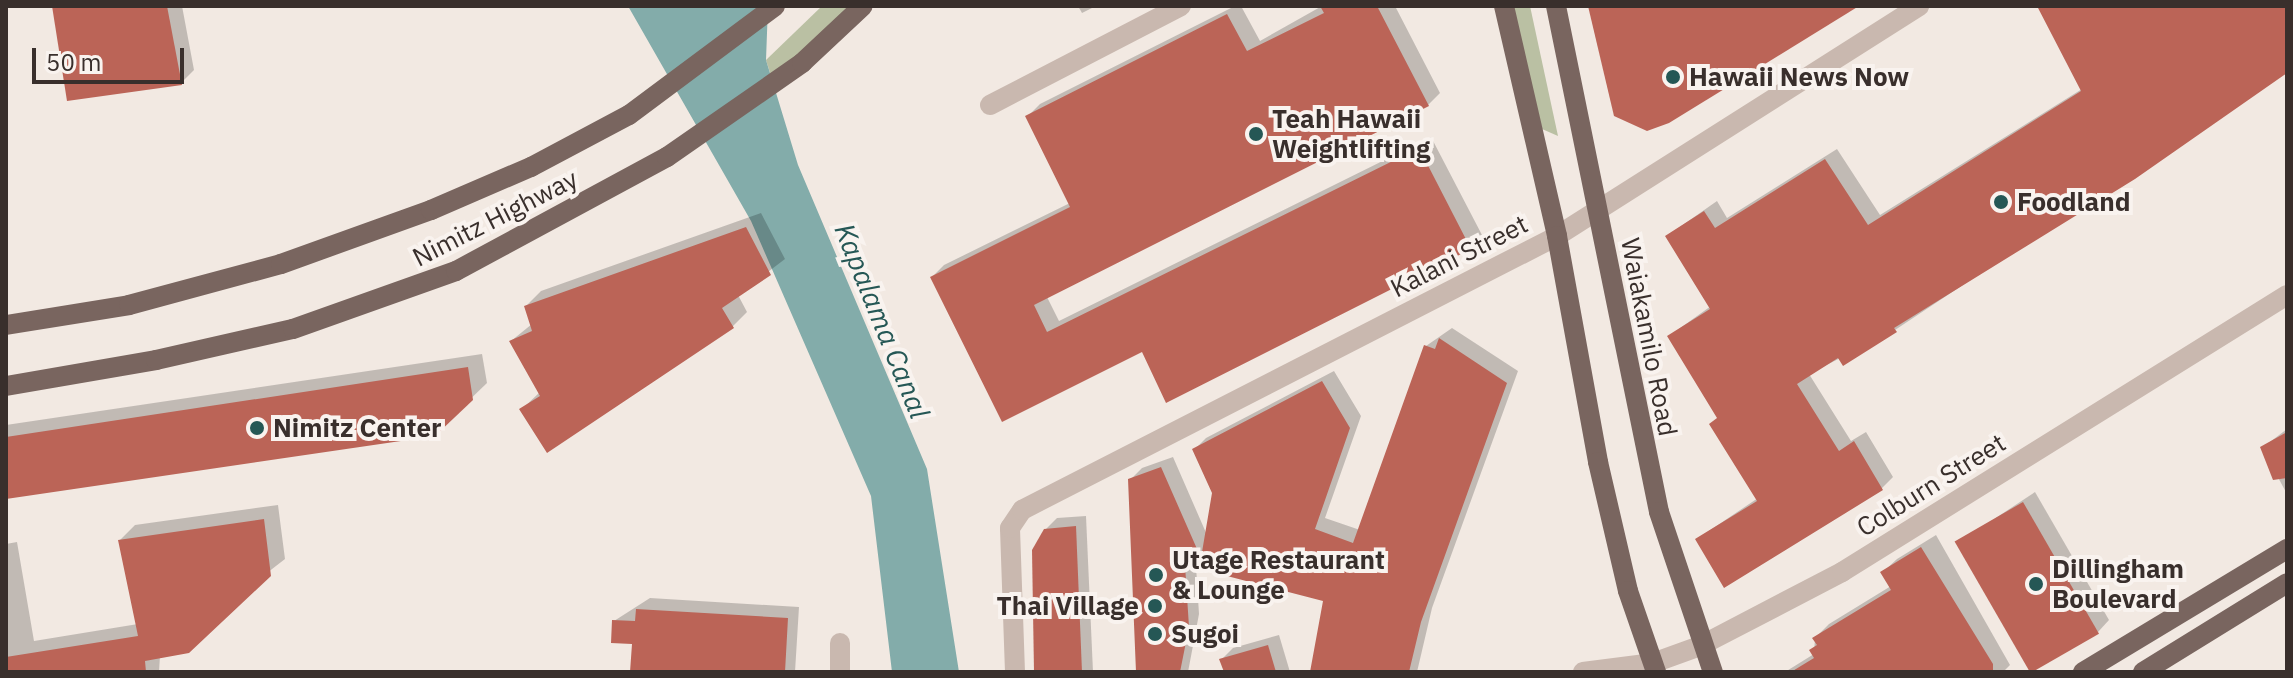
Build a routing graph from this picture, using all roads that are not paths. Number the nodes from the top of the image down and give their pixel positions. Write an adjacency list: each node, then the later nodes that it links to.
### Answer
1 (775, 6): 11 (main road, Nimitz Highway)
2 (863, 6): 12 (main road, Nimitz Highway)
3 (1181, 6): 7 (street)
4 (1504, 6): 9 (main road)
5 (1556, 6): 8 (main road, Waiakamilo Road)
6 (1919, 6): 8 (street, Kalani Street)
7 (990, 105)
8 (1598, 212): 9 (street, Kalani Street); 16 (main road, Waiakamilo Road)
9 (1557, 236): 17 (main road); 19 (street, Kalani Street)
10 (2287, 295): 16 (street, Colburn Street)
11 (6, 325)
12 (6, 386)
13 (2287, 549): 22 (main road)
14 (2287, 583): 23 (main road)
15 (840, 643): 18 (street)
16 (1700, 646): 17 (street, Colburn Street); 21 (main road, Waiakamilo Road)
17 (1655, 668): 20 (street, Colburn Street)
18 (840, 672)
19 (1015, 672)
20 (1583, 672)
21 (1713, 672)
22 (2083, 672)
23 (2143, 672)

